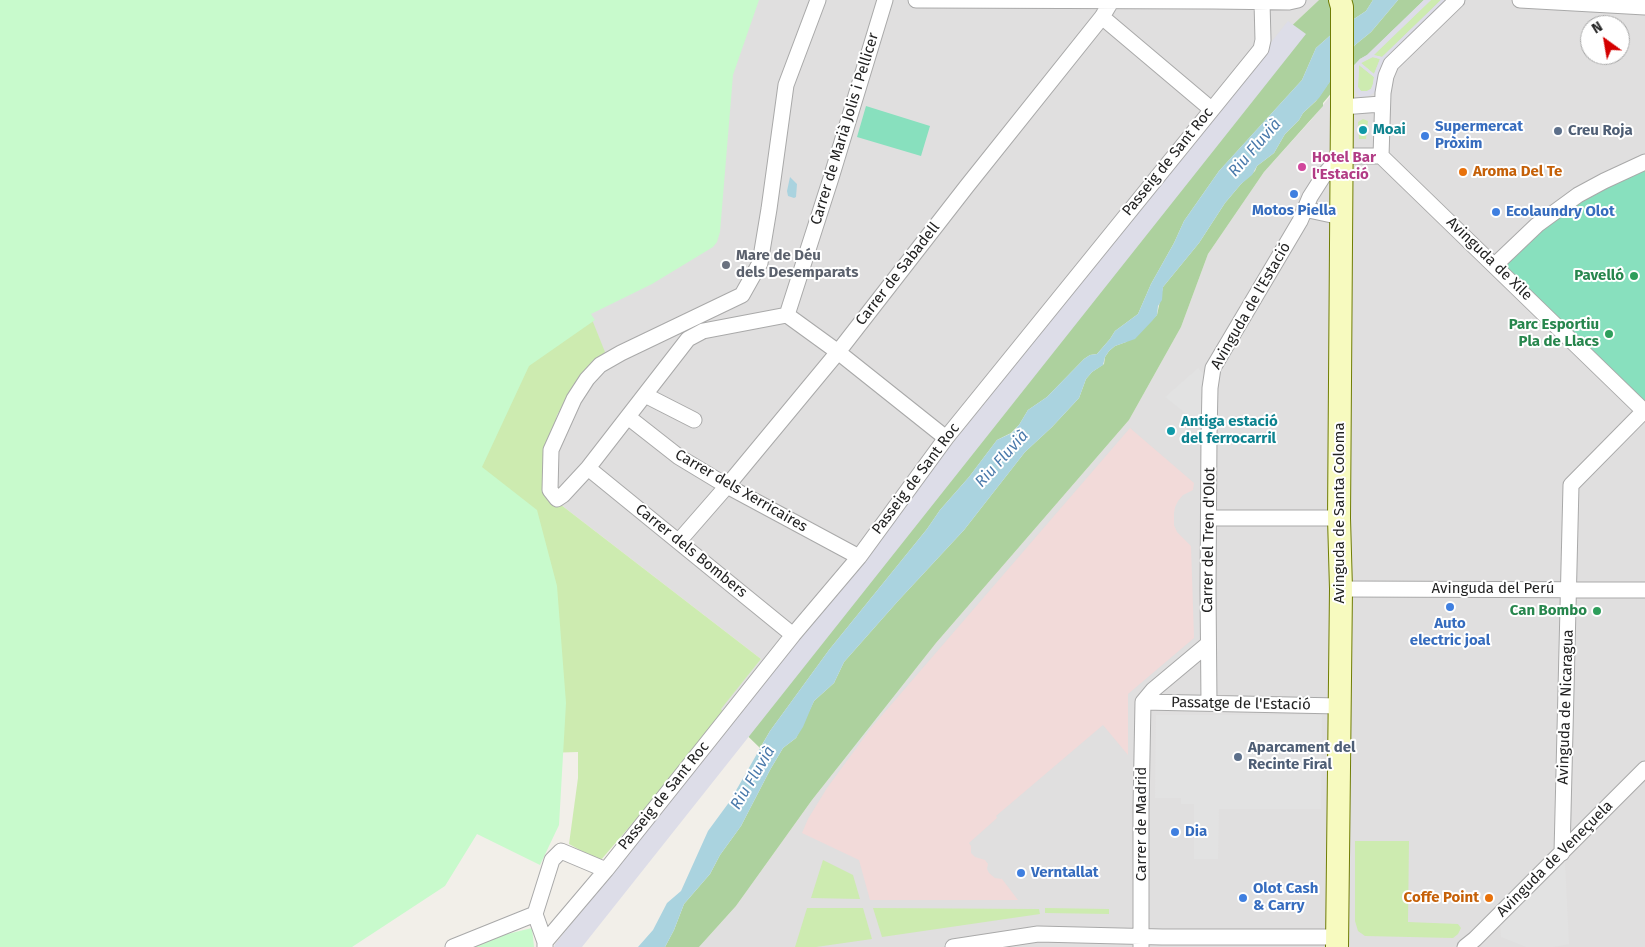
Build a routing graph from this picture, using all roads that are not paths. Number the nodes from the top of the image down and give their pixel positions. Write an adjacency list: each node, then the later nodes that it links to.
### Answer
1 (818, 0): 29 (street)
2 (884, 0): 21 (street, Carrer de Marià Jolis i Pellicer)
3 (916, 0): 7 (street)
4 (1298, 0): 8 (street)
5 (1457, 0): 12 (street)
6 (1520, 0): 10 (street)
7 (1105, 1): 8 (street); 11 (street, Carrer de Sabadell)
8 (1262, 2): 14 (street, Passeig de Sant Roc)
9 (1342, 2): 13 (main road, Avinguda de Santa Coloma)
10 (1645, 7)
11 (1102, 17): 14 (street); 22 (street, Carrer de Sabadell)
12 (1382, 104): 13 (street); 16 (street)
13 (1342, 107): 15 (main road, Avinguda de Santa Coloma)
14 (1212, 109): 28 (street, Passeig de Sant Roc)
15 (1341, 156): 16 (street); 18 (street, Avinguda de l'Estació); 19 (main road, Avinguda de Santa Coloma)
16 (1381, 156): 20 (street, Avinguda de Xile)
17 (1645, 162): 20 (street)
18 (1304, 209): 19 (street); 27 (street, Avinguda de l'Estació)
19 (1341, 217): 32 (main road, Avinguda de Santa Coloma)
20 (1494, 265): 24 (street, Avinguda de Xile)
21 (787, 315): 22 (street); 23 (street)
22 (838, 352): 28 (street); 30 (street, Carrer de Sabadell)
23 (645, 395): 25 (street); 26 (street)
24 (1645, 412): 36 (street, Avinguda de Nicaragua)
25 (628, 417): 29 (street); 30 (street, Carrer dels Xerricaires)
26 (694, 420)
27 (1209, 436): 31 (street, Carrer del Tren d'Olot)
28 (946, 438): 34 (street, Passeig de Sant Roc)
29 (588, 468): 33 (street, Carrer dels Bombers)
30 (727, 486): 33 (street, Carrer de Sabadell); 34 (street, Carrer dels Xerricaires)
31 (1209, 518): 32 (street); 39 (street, Carrer del Tren d'Olot)
32 (1339, 518): 35 (main road, Avinguda de Santa Coloma)
33 (679, 541): 38 (street, Carrer dels Bombers)
34 (858, 557): 38 (street, Passeig de Sant Roc)
35 (1341, 589): 36 (street, Avinguda del Perú); 42 (main road, Avinguda de Santa Coloma)
36 (1569, 589): 37 (street, Avinguda del Perú); 44 (street, Avinguda de Nicaragua)
37 (1645, 590)
38 (793, 635): 45 (street, Passeig de Sant Roc)
39 (1208, 644): 40 (street); 41 (street, Carrer del Tren d'Olot)
40 (1143, 702): 41 (street, Passatge de l'Estació); 47 (street, Carrer de Madrid)
41 (1209, 703): 42 (street, Passatge de l'Estació)
42 (1339, 706): 48 (main road, Avinguda de Santa Coloma)
43 (1645, 769): 44 (street, Avinguda de Veneçuela)
44 (1562, 853): 53 (street, Avinguda de Veneçuela)
45 (606, 870): 46 (street); 49 (street, Passeig de Sant Roc)
46 (535, 914): 49 (street); 51 (street)
47 (1141, 942): 48 (street); 50 (street)
48 (1337, 942)
49 (545, 944)
50 (994, 944): 52 (street)
51 (453, 947)
52 (952, 947)
53 (1465, 947)

